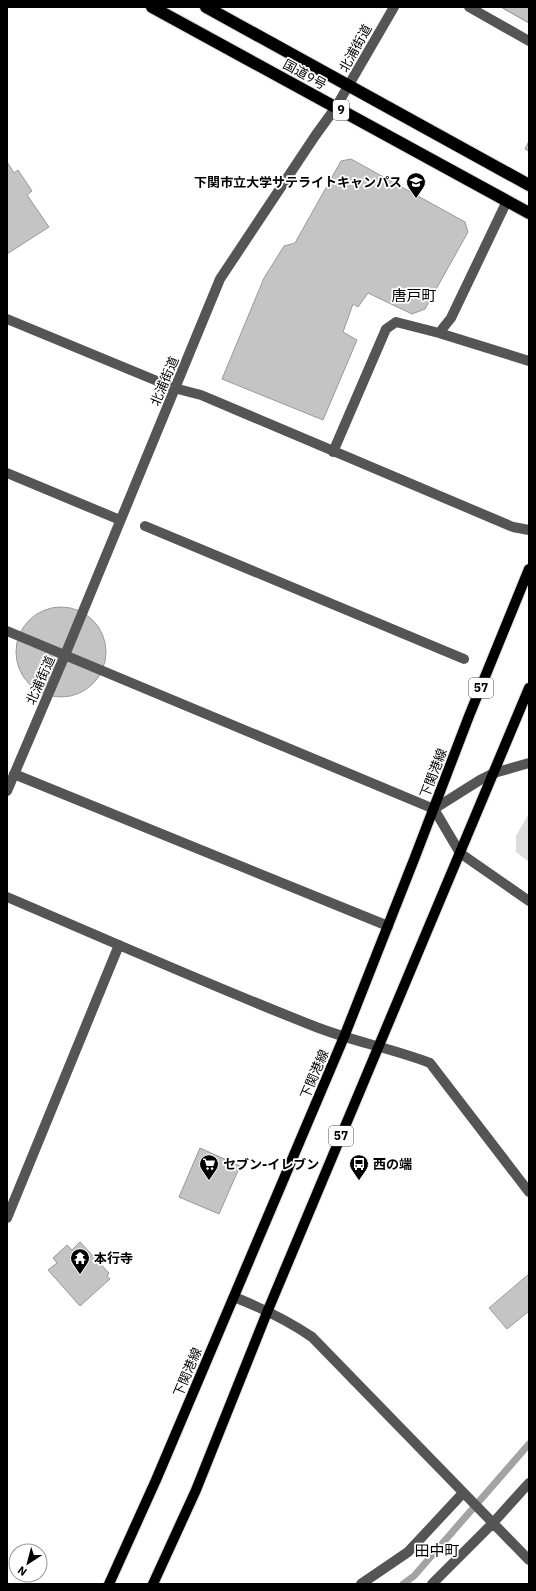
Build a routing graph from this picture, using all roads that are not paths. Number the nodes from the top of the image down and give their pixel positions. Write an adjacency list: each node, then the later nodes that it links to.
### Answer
1 (152, 7): 7 (highway, 国道9号 / 9)
2 (206, 7): 6 (highway, 国道9号 / 9)
3 (394, 7): 6 (street, 北浦街道)
4 (469, 7): 5 (street)
5 (529, 41)
6 (349, 85): 7 (street, 北浦街道); 8 (highway, 国道9号 / 9)
7 (336, 107): 9 (highway, 国道9号 / 9); 14 (street, 北浦街道)
8 (529, 185)
9 (507, 201): 10 (highway, 国道9号 / 9); 12 (street)
10 (529, 213)
11 (7, 319): 14 (street)
12 (439, 333): 13 (street); 15 (street)
13 (529, 361)
14 (174, 388): 15 (street); 17 (street, 北浦街道)
15 (333, 452): 19 (street)
16 (7, 473): 17 (street)
17 (120, 520): 22 (street, 北浦街道)
18 (145, 526): 23 (street)
19 (529, 530)
20 (529, 569): 29 (main road, 下関港線 / 57)
21 (7, 631): 22 (street)
22 (65, 655): 27 (street, 北浦街道); 29 (street)
23 (464, 659)
24 (529, 688): 26 (main road, 57)
25 (529, 764): 26 (street)
26 (494, 773): 29 (street); 30 (main road, 57)
27 (14, 774): 28 (street, 北浦街道); 33 (street)
28 (7, 791)
29 (434, 809): 30 (street); 33 (main road, 下関港線 / 57)
30 (460, 853): 32 (street); 36 (main road, 57)
31 (7, 897): 34 (street)
32 (529, 901)
33 (388, 926): 35 (main road, 下関港線 / 57)
34 (119, 945): 35 (street); 38 (street)
35 (344, 1037): 36 (street); 39 (main road, 下関港線 / 57)
36 (379, 1048): 37 (street); 40 (main road, 57)
37 (529, 1192)
38 (7, 1218)
39 (234, 1297): 40 (street); 45 (main road, 下関港線 / 57)
40 (268, 1310): 42 (street); 46 (main road, 57)
41 (529, 1483): 43 (street)
42 (465, 1495): 43 (street); 47 (street)
43 (490, 1520): 44 (street); 48 (street)
44 (529, 1560)
45 (109, 1584)
46 (154, 1584)
47 (361, 1584)
48 (432, 1584)

